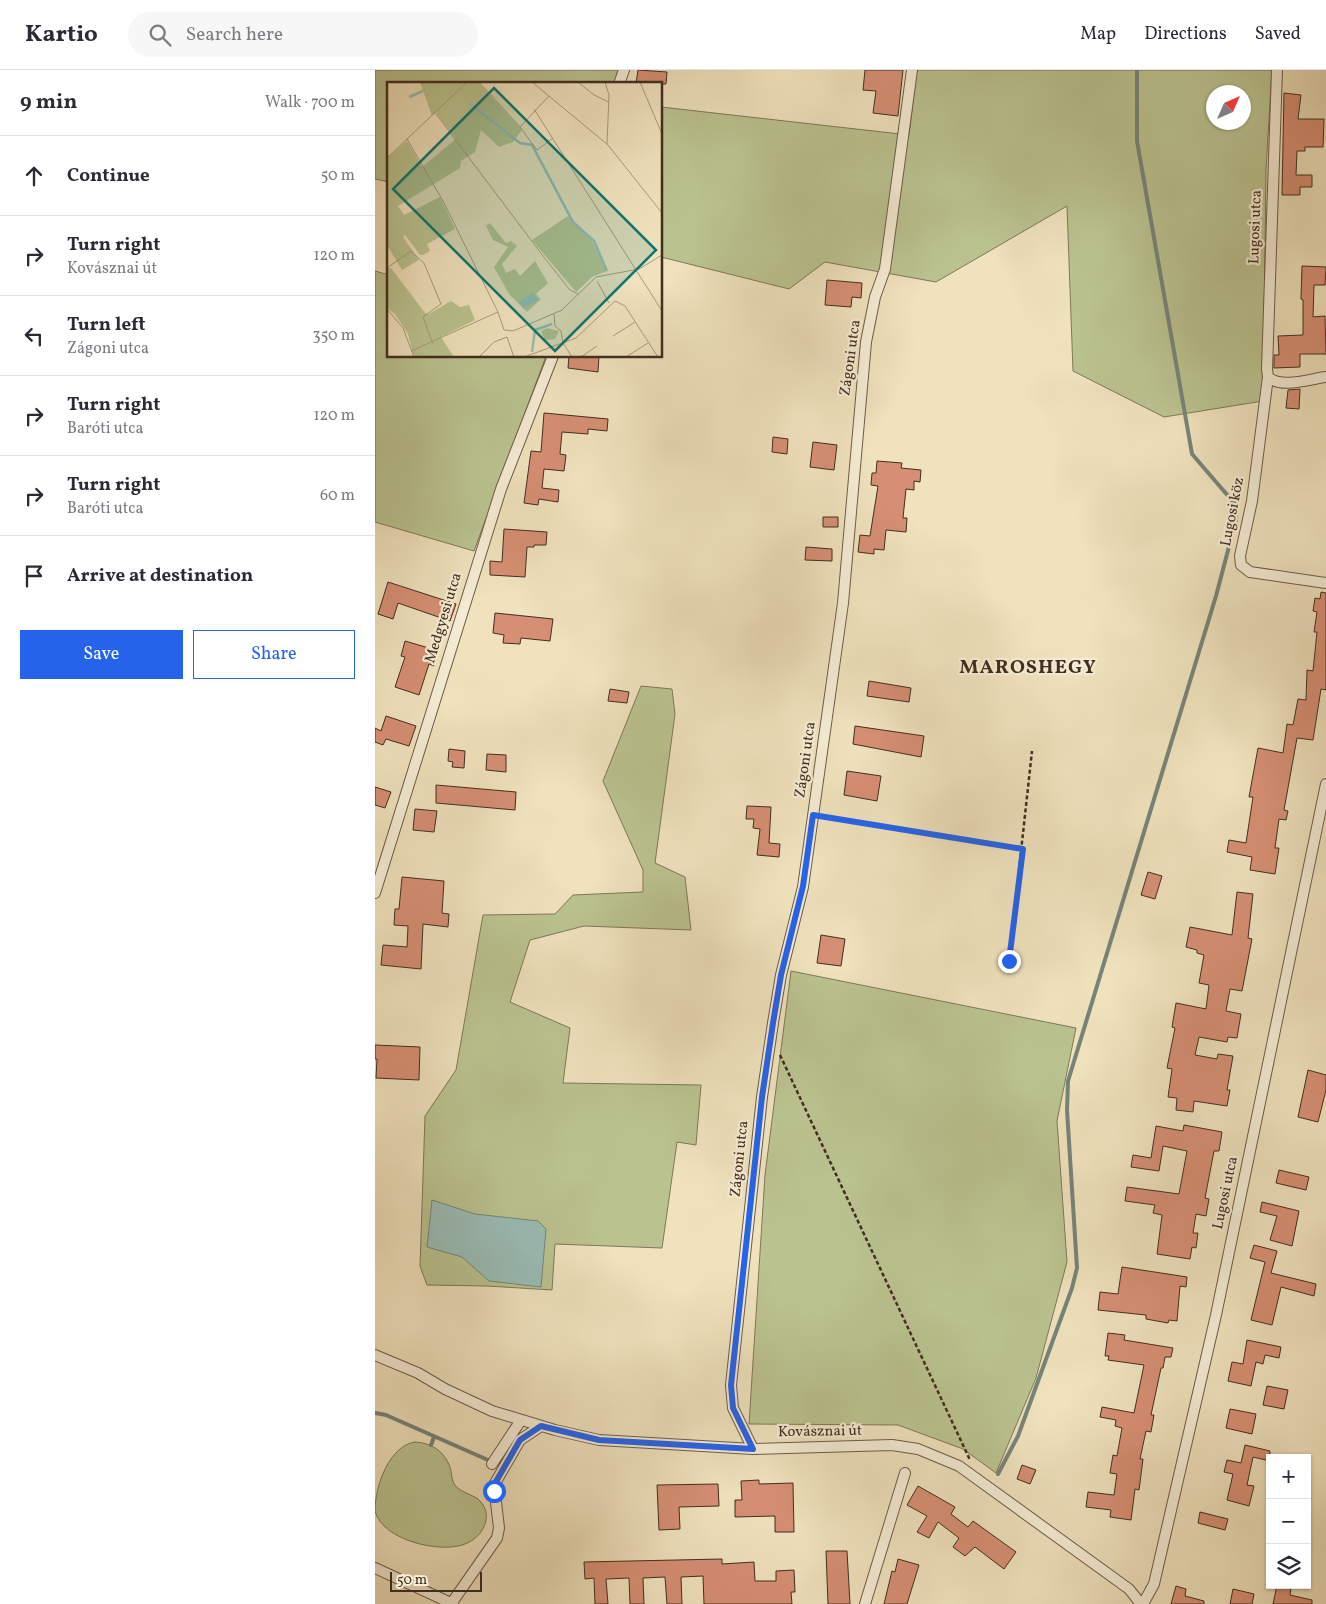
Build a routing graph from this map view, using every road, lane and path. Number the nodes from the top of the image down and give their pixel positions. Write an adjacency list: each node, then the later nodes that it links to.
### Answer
1 (624, 70): 4 (street)
2 (912, 70): 11 (street, Zágoni utca)
3 (1277, 70): 7 (street, Lugosi utca)
4 (620, 82)
5 (552, 358): 13 (street, Medgyesi utca)
6 (1326, 377): 7 (street)
7 (1271, 380): 8 (street, Lugosi köz)
8 (1326, 582)
9 (1032, 751): 12 (path)
10 (1326, 784): 26 (street, Lugosi utca)
11 (813, 815): 12 (path); 19 (street, Zágoni utca)
12 (1023, 849): 14 (path)
13 (375, 893)
14 (1009, 961)
15 (779, 1053): 21 (path)
16 (375, 1355): 17 (street, Kovásznai út)
17 (521, 1420): 18 (street, Kovásznai út); 20 (street)
18 (541, 1426): 19 (street, Kovásznai út); 24 (street)
19 (753, 1449): 26 (street, Kovásznai út)
20 (492, 1464)
21 (972, 1465)
22 (905, 1473): 25 (street)
23 (375, 1568): 24 (street)
24 (452, 1604)
25 (865, 1604)
26 (1142, 1604)

